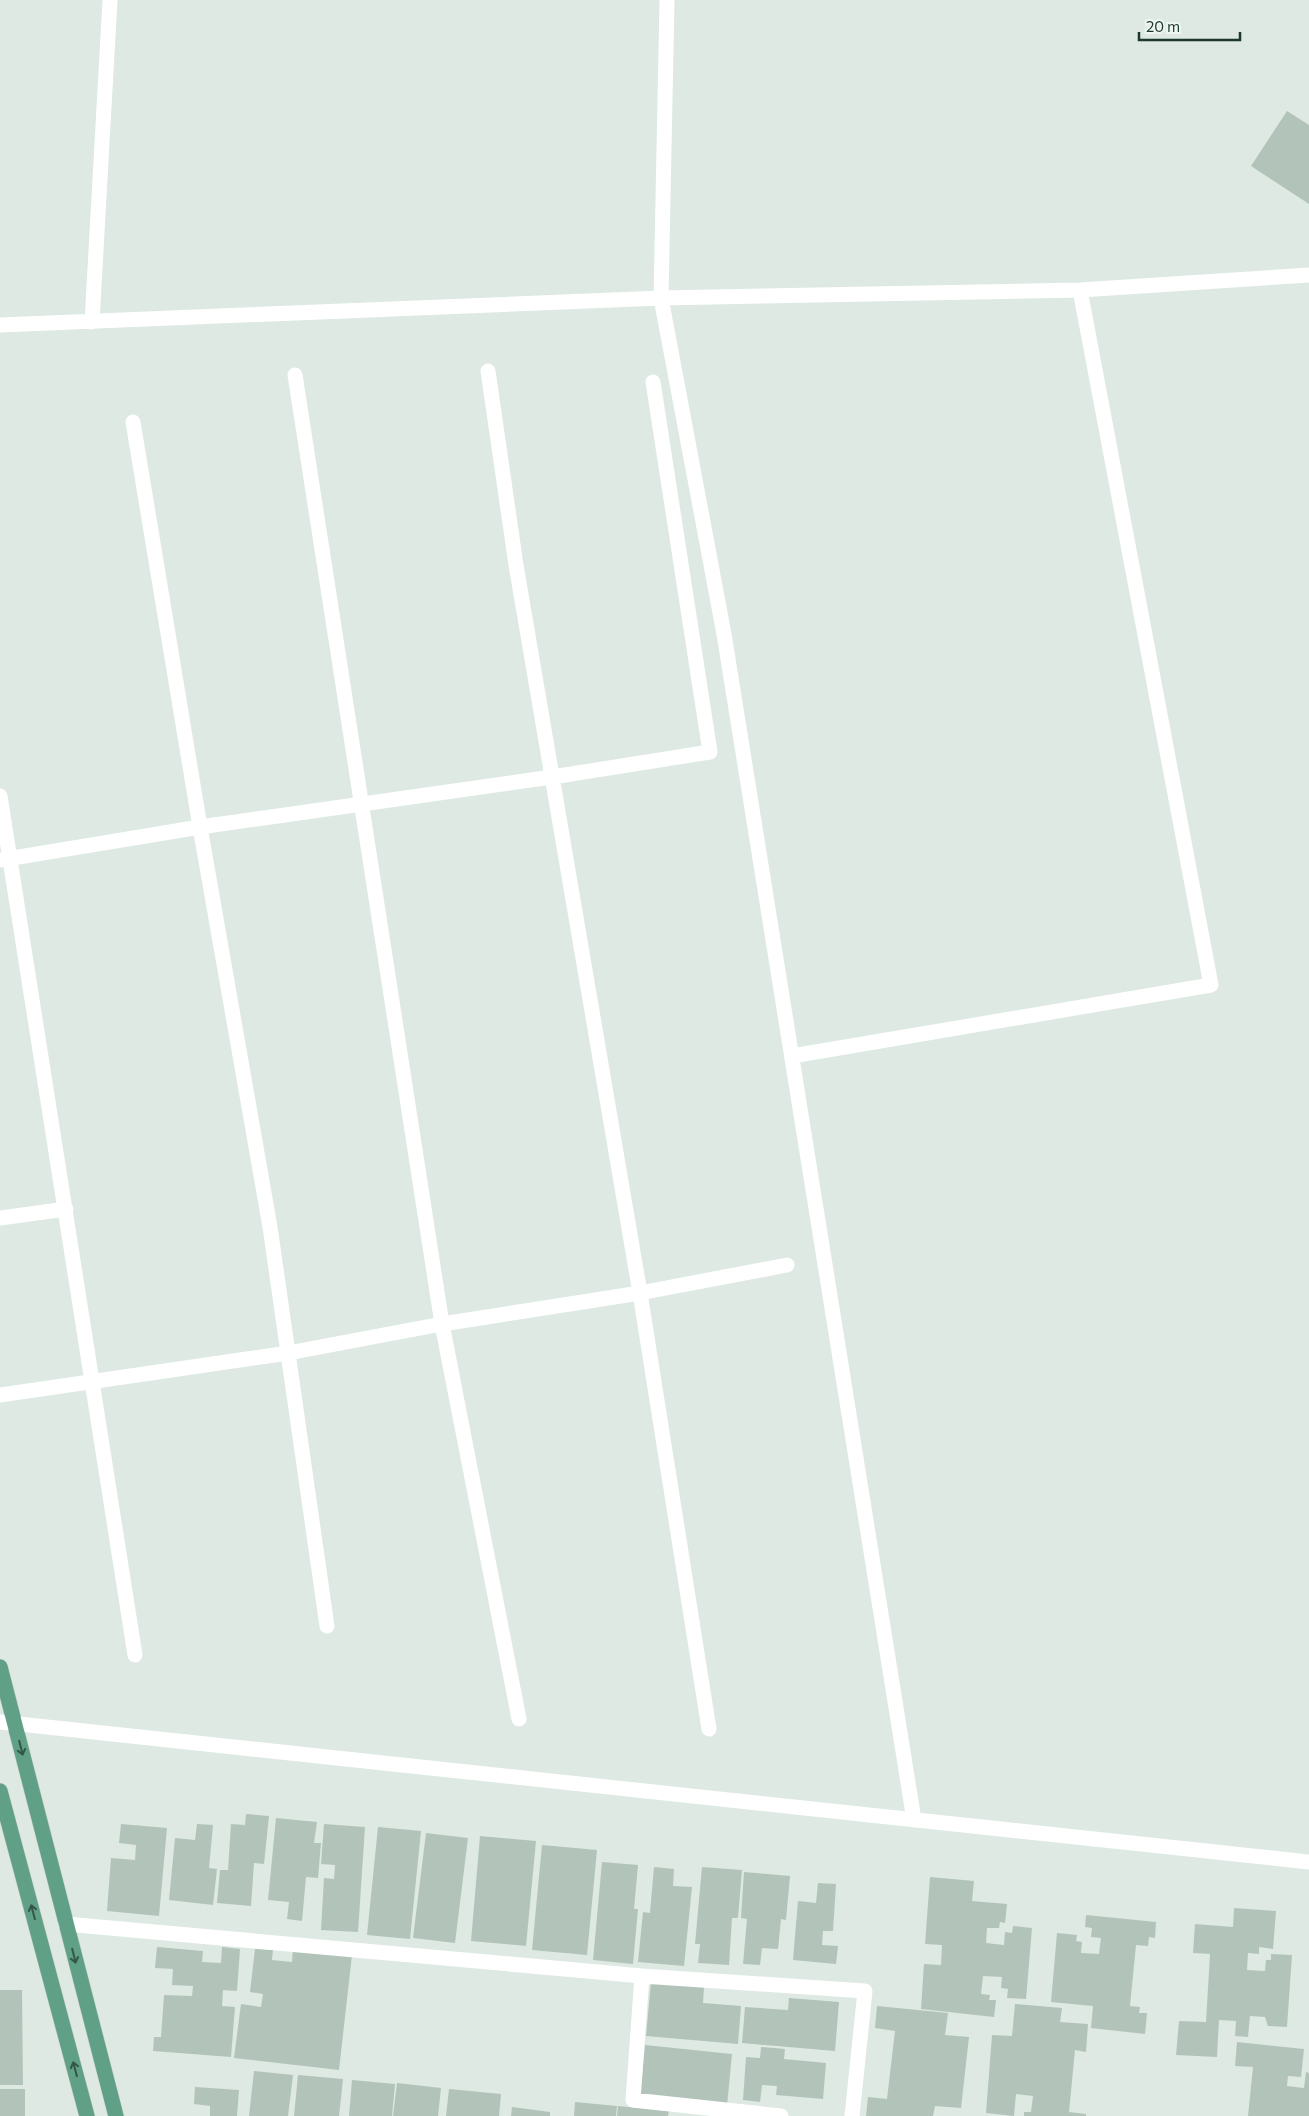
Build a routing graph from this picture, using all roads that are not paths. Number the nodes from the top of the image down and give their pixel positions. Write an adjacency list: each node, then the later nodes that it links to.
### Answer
1 (110, 0): 6 (street)
2 (667, 0): 5 (street)
3 (1309, 275): 4 (street)
4 (1080, 290): 5 (street); 17 (street)
5 (661, 298): 6 (street); 17 (street)
6 (92, 322): 7 (street)
7 (0, 326)
8 (488, 371): 12 (street)
9 (295, 375): 14 (street)
10 (653, 382): 12 (street)
11 (133, 422): 15 (street)
12 (552, 777): 14 (street); 21 (street)
13 (0, 796): 16 (street)
14 (361, 804): 15 (street); 22 (street)
15 (200, 827): 16 (street); 23 (street)
16 (5, 859): 18 (street)
17 (792, 1056): 33 (street)
18 (66, 1209): 19 (street); 24 (street)
19 (0, 1218)
20 (787, 1265): 21 (street)
21 (640, 1294): 22 (street); 31 (street)
22 (442, 1324): 23 (street); 29 (street)
23 (288, 1353): 24 (street); 26 (street)
24 (93, 1382): 25 (street); 27 (street)
25 (0, 1395)
26 (327, 1626)
27 (135, 1654)
28 (0, 1667): 30 (main road)
29 (519, 1719)
30 (7, 1723): 33 (street); 35 (main road, one-way to 35)
31 (709, 1729)
32 (0, 1791): 37 (main road, one-way to 32)
33 (914, 1820): 34 (street)
34 (1309, 1862)
35 (66, 1924): 36 (street); 38 (main road, one-way to 38)
36 (642, 1976): 39 (street); 40 (street)
37 (87, 2116)
38 (116, 2116)
39 (781, 2116)
40 (852, 2116)

